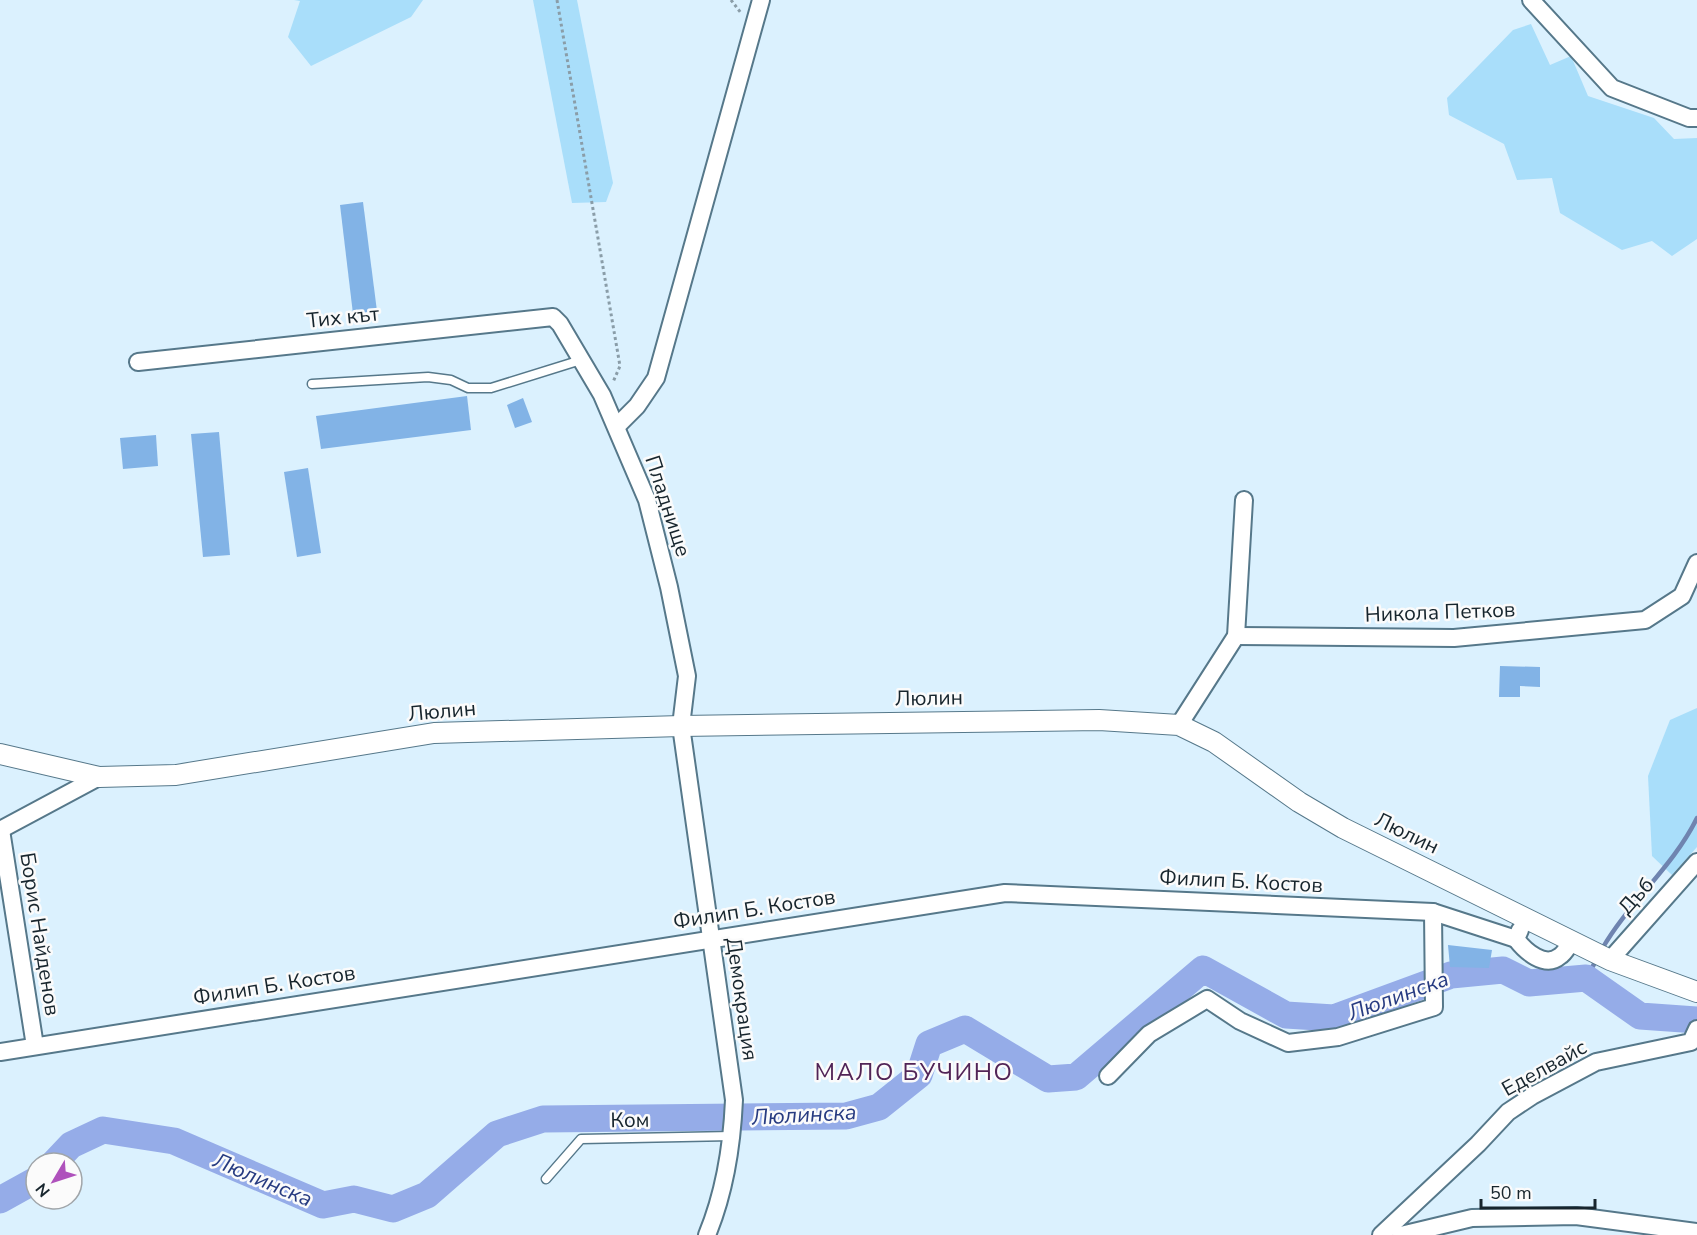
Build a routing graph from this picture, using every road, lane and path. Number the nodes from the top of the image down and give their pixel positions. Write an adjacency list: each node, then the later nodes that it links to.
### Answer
1 (556, 0): 9 (path)
2 (761, 0): 10 (street)
3 (1531, 0): 4 (street)
4 (1697, 118)
5 (553, 317): 6 (street, Пладнище); 7 (street, Тих кът)
6 (581, 360): 8 (lane); 9 (street, Пладнище)
7 (138, 362)
8 (312, 384)
9 (602, 395): 10 (street, Пладнище)
10 (617, 426): 15 (street, Пладнище)
11 (1244, 500): 13 (street)
12 (1697, 563): 13 (street, Никола Петков)
13 (1236, 636): 14 (street)
14 (1179, 725): 15 (street, Люлин); 21 (street, Люлин)
15 (681, 726): 17 (street, Люлин); 22 (street, Демокрация)
16 (0, 754): 17 (street, Люлин)
17 (99, 777): 18 (street)
18 (1, 830): 28 (street, Борис Найденов)
19 (1697, 862): 25 (street, Дъб)
20 (1433, 912): 22 (street, Филип Б. Костов); 23 (street, Филип Б. Костов); 30 (street)
21 (1524, 917): 23 (street); 24 (street, Люлин)
22 (710, 938): 28 (street, Филип Б. Костов); 31 (street, Демокрация)
23 (1516, 939): 24 (street)
24 (1572, 941): 25 (street, Люлин)
25 (1610, 960): 26 (street, Люлин)
26 (1697, 992)
27 (1697, 1029): 35 (street, Еделвайс)
28 (35, 1046): 29 (street, Филип Б. Костов)
29 (0, 1052)
30 (1108, 1076)
31 (732, 1136): 32 (lane, Ком); 33 (street, Демокрация)
32 (546, 1179)
33 (713, 1230)
34 (1697, 1232): 36 (street)
35 (1381, 1235)
36 (1401, 1235)

